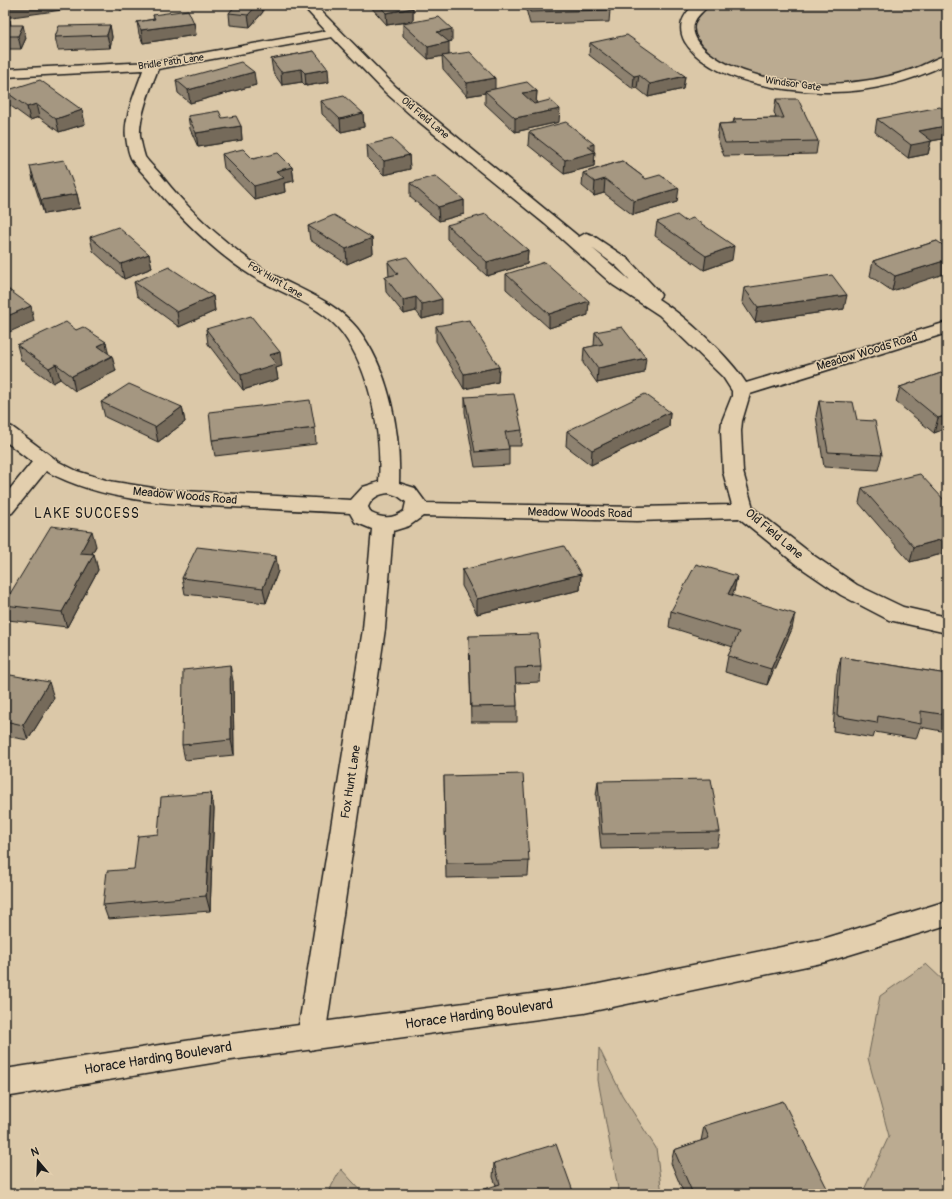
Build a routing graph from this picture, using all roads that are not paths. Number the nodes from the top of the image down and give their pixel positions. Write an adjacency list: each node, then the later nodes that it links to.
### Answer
1 (308, 5): 3 (street, Old Field Lane)
2 (702, 5): 5 (street, Windsor Gate)
3 (335, 33): 4 (street, Bridle Path Lane); 10 (street, Old Field Lane)
4 (214, 56): 6 (street, Bridle Path Lane); 8 (street)
5 (947, 59)
6 (152, 66): 7 (street, Bridle Path Lane); 8 (street, Fox Hunt Lane)
7 (5, 73)
8 (143, 88): 13 (street, Fox Hunt Lane)
9 (947, 327): 10 (street, Meadow Woods Road)
10 (741, 391): 17 (street, Old Field Lane)
11 (5, 431): 12 (street, Meadow Woods Road)
12 (43, 462): 14 (street, Meadow Woods Road); 15 (street)
13 (389, 487): 14 (street); 16 (street)
14 (358, 507): 18 (street)
15 (5, 508)
16 (416, 509): 17 (street, Meadow Woods Road); 18 (street)
17 (744, 511): 19 (street, Old Field Lane)
18 (383, 525): 21 (street, Fox Hunt Lane)
19 (947, 625)
20 (947, 913): 21 (street, Horace Harding Boulevard)
21 (311, 1037): 22 (street, Horace Harding Boulevard)
22 (5, 1083)

